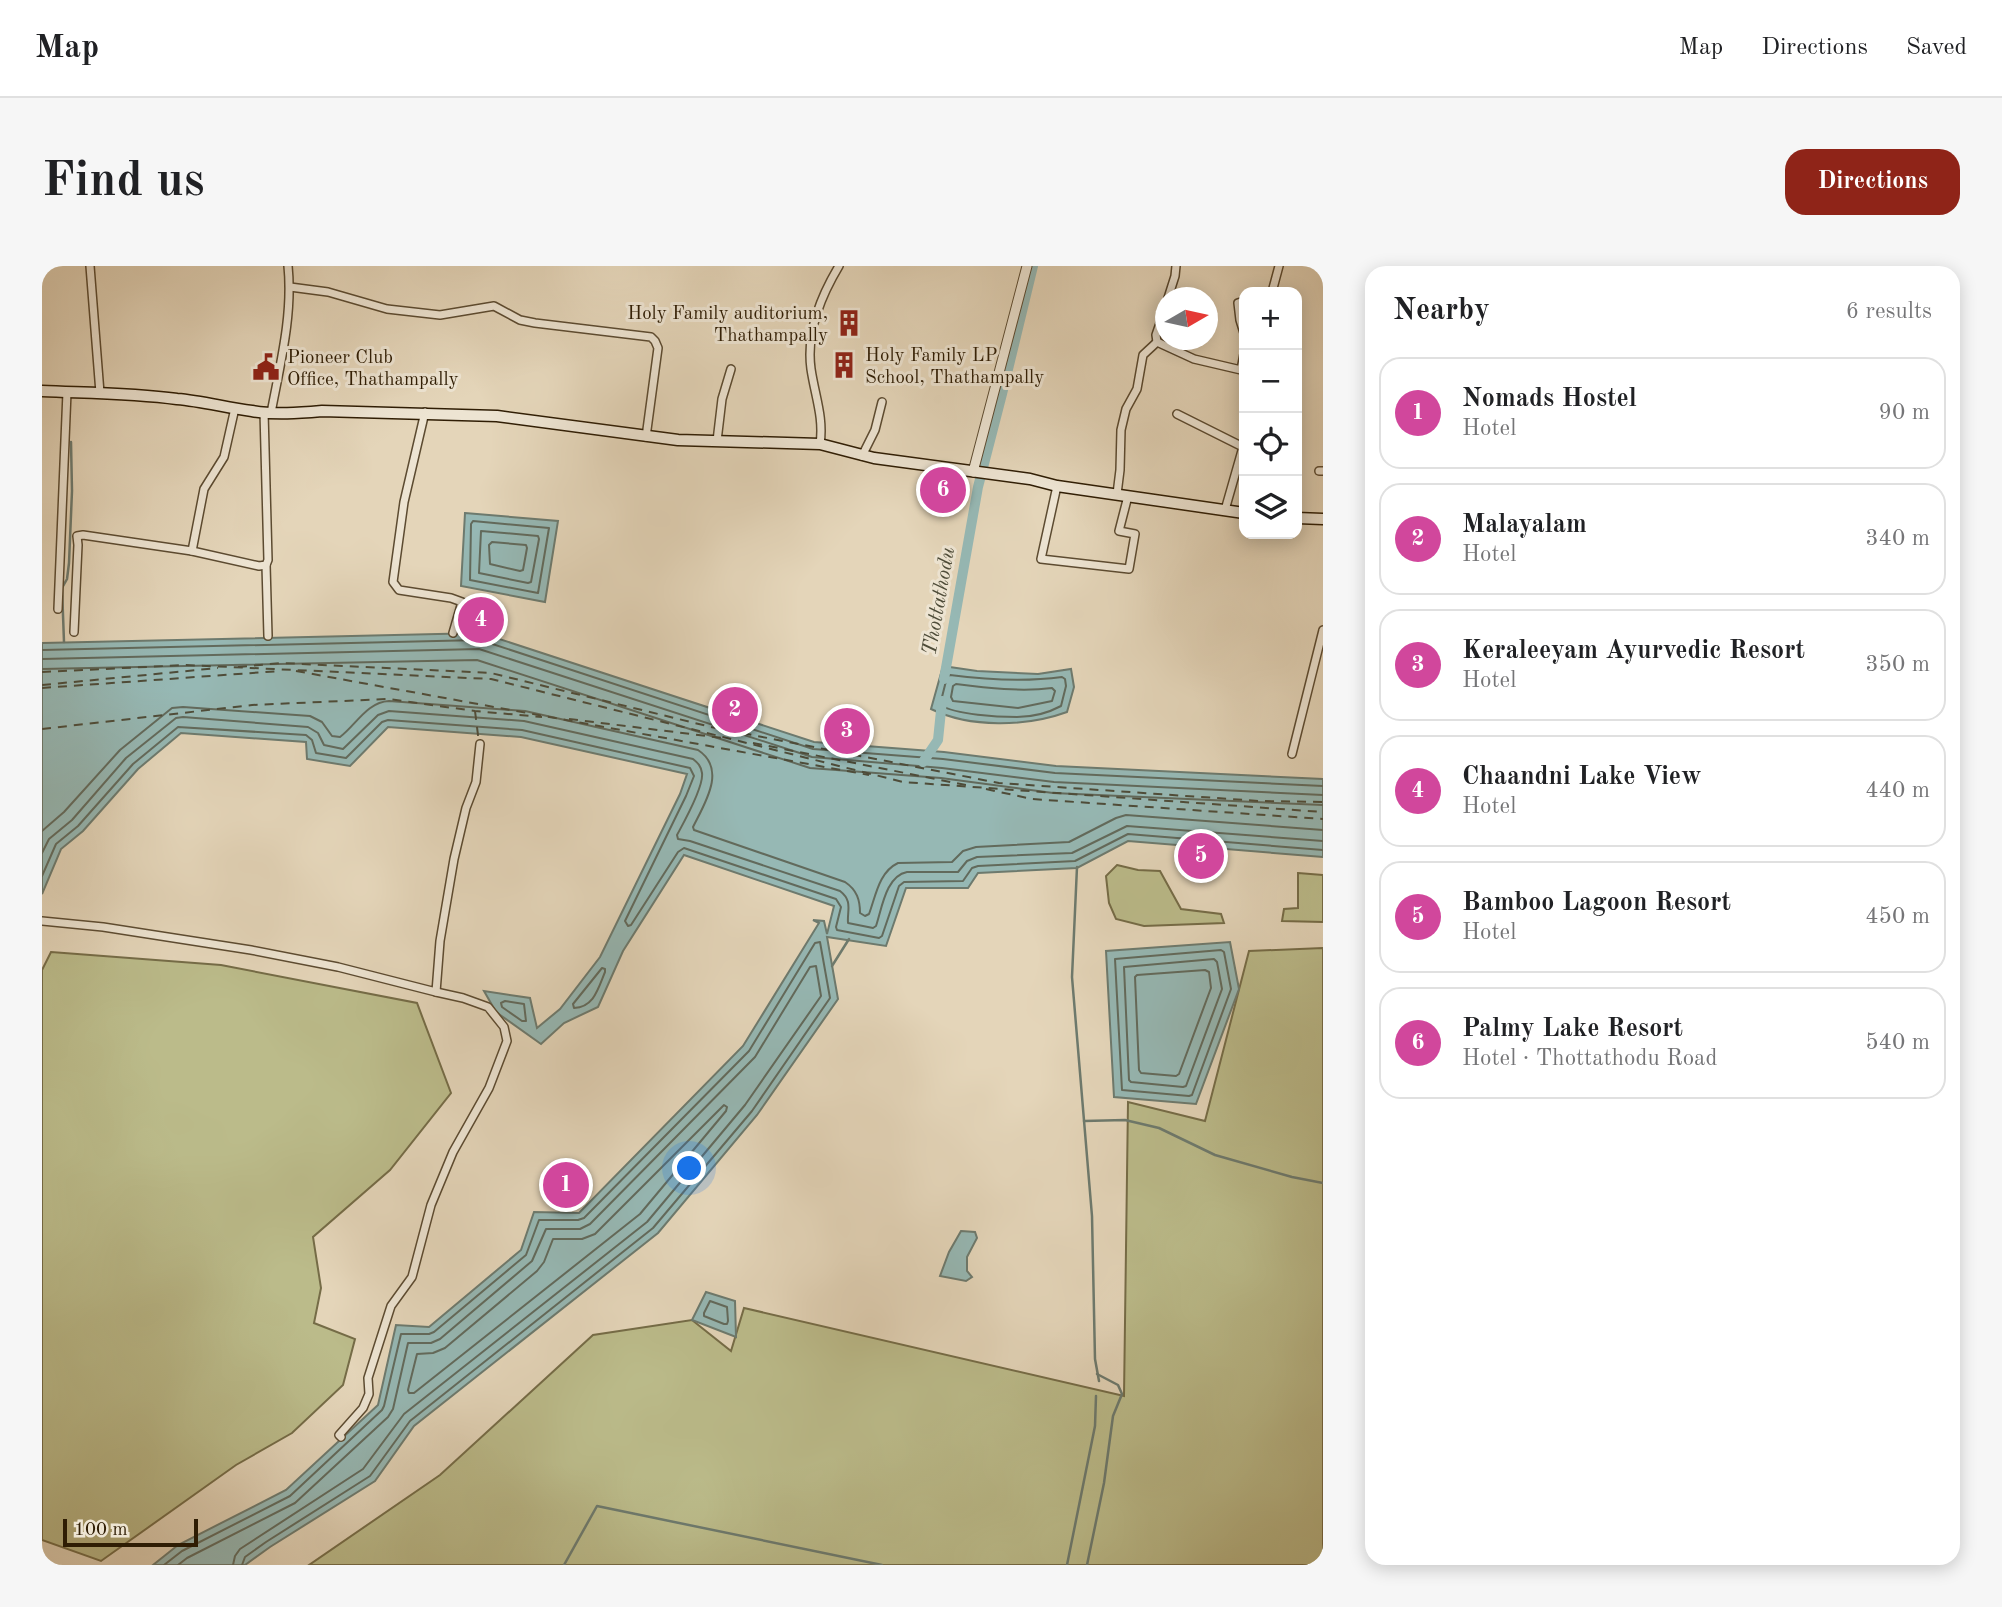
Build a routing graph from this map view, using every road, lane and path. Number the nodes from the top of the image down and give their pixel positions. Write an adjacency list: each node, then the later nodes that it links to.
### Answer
1 (90, 266): 16 (street)
2 (288, 266): 7 (street)
3 (839, 266): 24 (street)
4 (1027, 266): 26 (street)
5 (1176, 266): 8 (street)
6 (1279, 266): 9 (street)
7 (290, 287): 20 (street); 22 (street)
8 (1172, 287)
9 (1273, 287)
10 (1155, 344): 28 (street)
11 (1174, 350): 13 (street)
12 (731, 369): 23 (street)
13 (1239, 370)
14 (42, 391): 15 (main road)
15 (67, 392): 16 (main road); 35 (street)
16 (100, 393): 18 (main road)
17 (882, 402): 25 (street)
18 (235, 408): 20 (main road); 33 (street)
19 (425, 412): 20 (main road); 22 (main road); 38 (street)
20 (267, 413): 34 (street)
21 (1177, 414): 29 (street)
22 (646, 437): 23 (main road)
23 (717, 441): 24 (main road)
24 (820, 444): 25 (main road)
25 (862, 456): 26 (main road)
26 (979, 472): 27 (main road)
27 (1057, 486): 28 (main road); 28 (street)
28 (1122, 495): 29 (main road)
29 (1225, 510): 30 (main road)
30 (1239, 512)
31 (1302, 518): 32 (main road)
32 (1323, 519)
33 (192, 551): 34 (street); 37 (street)
34 (266, 565): 39 (street)
35 (58, 608)
36 (1323, 630): 41 (street)
37 (74, 632)
38 (453, 633)
39 (268, 636)
40 (480, 744): 43 (street)
41 (1292, 754)
42 (42, 921): 43 (street)
43 (436, 992): 44 (street)
44 (341, 1437)

